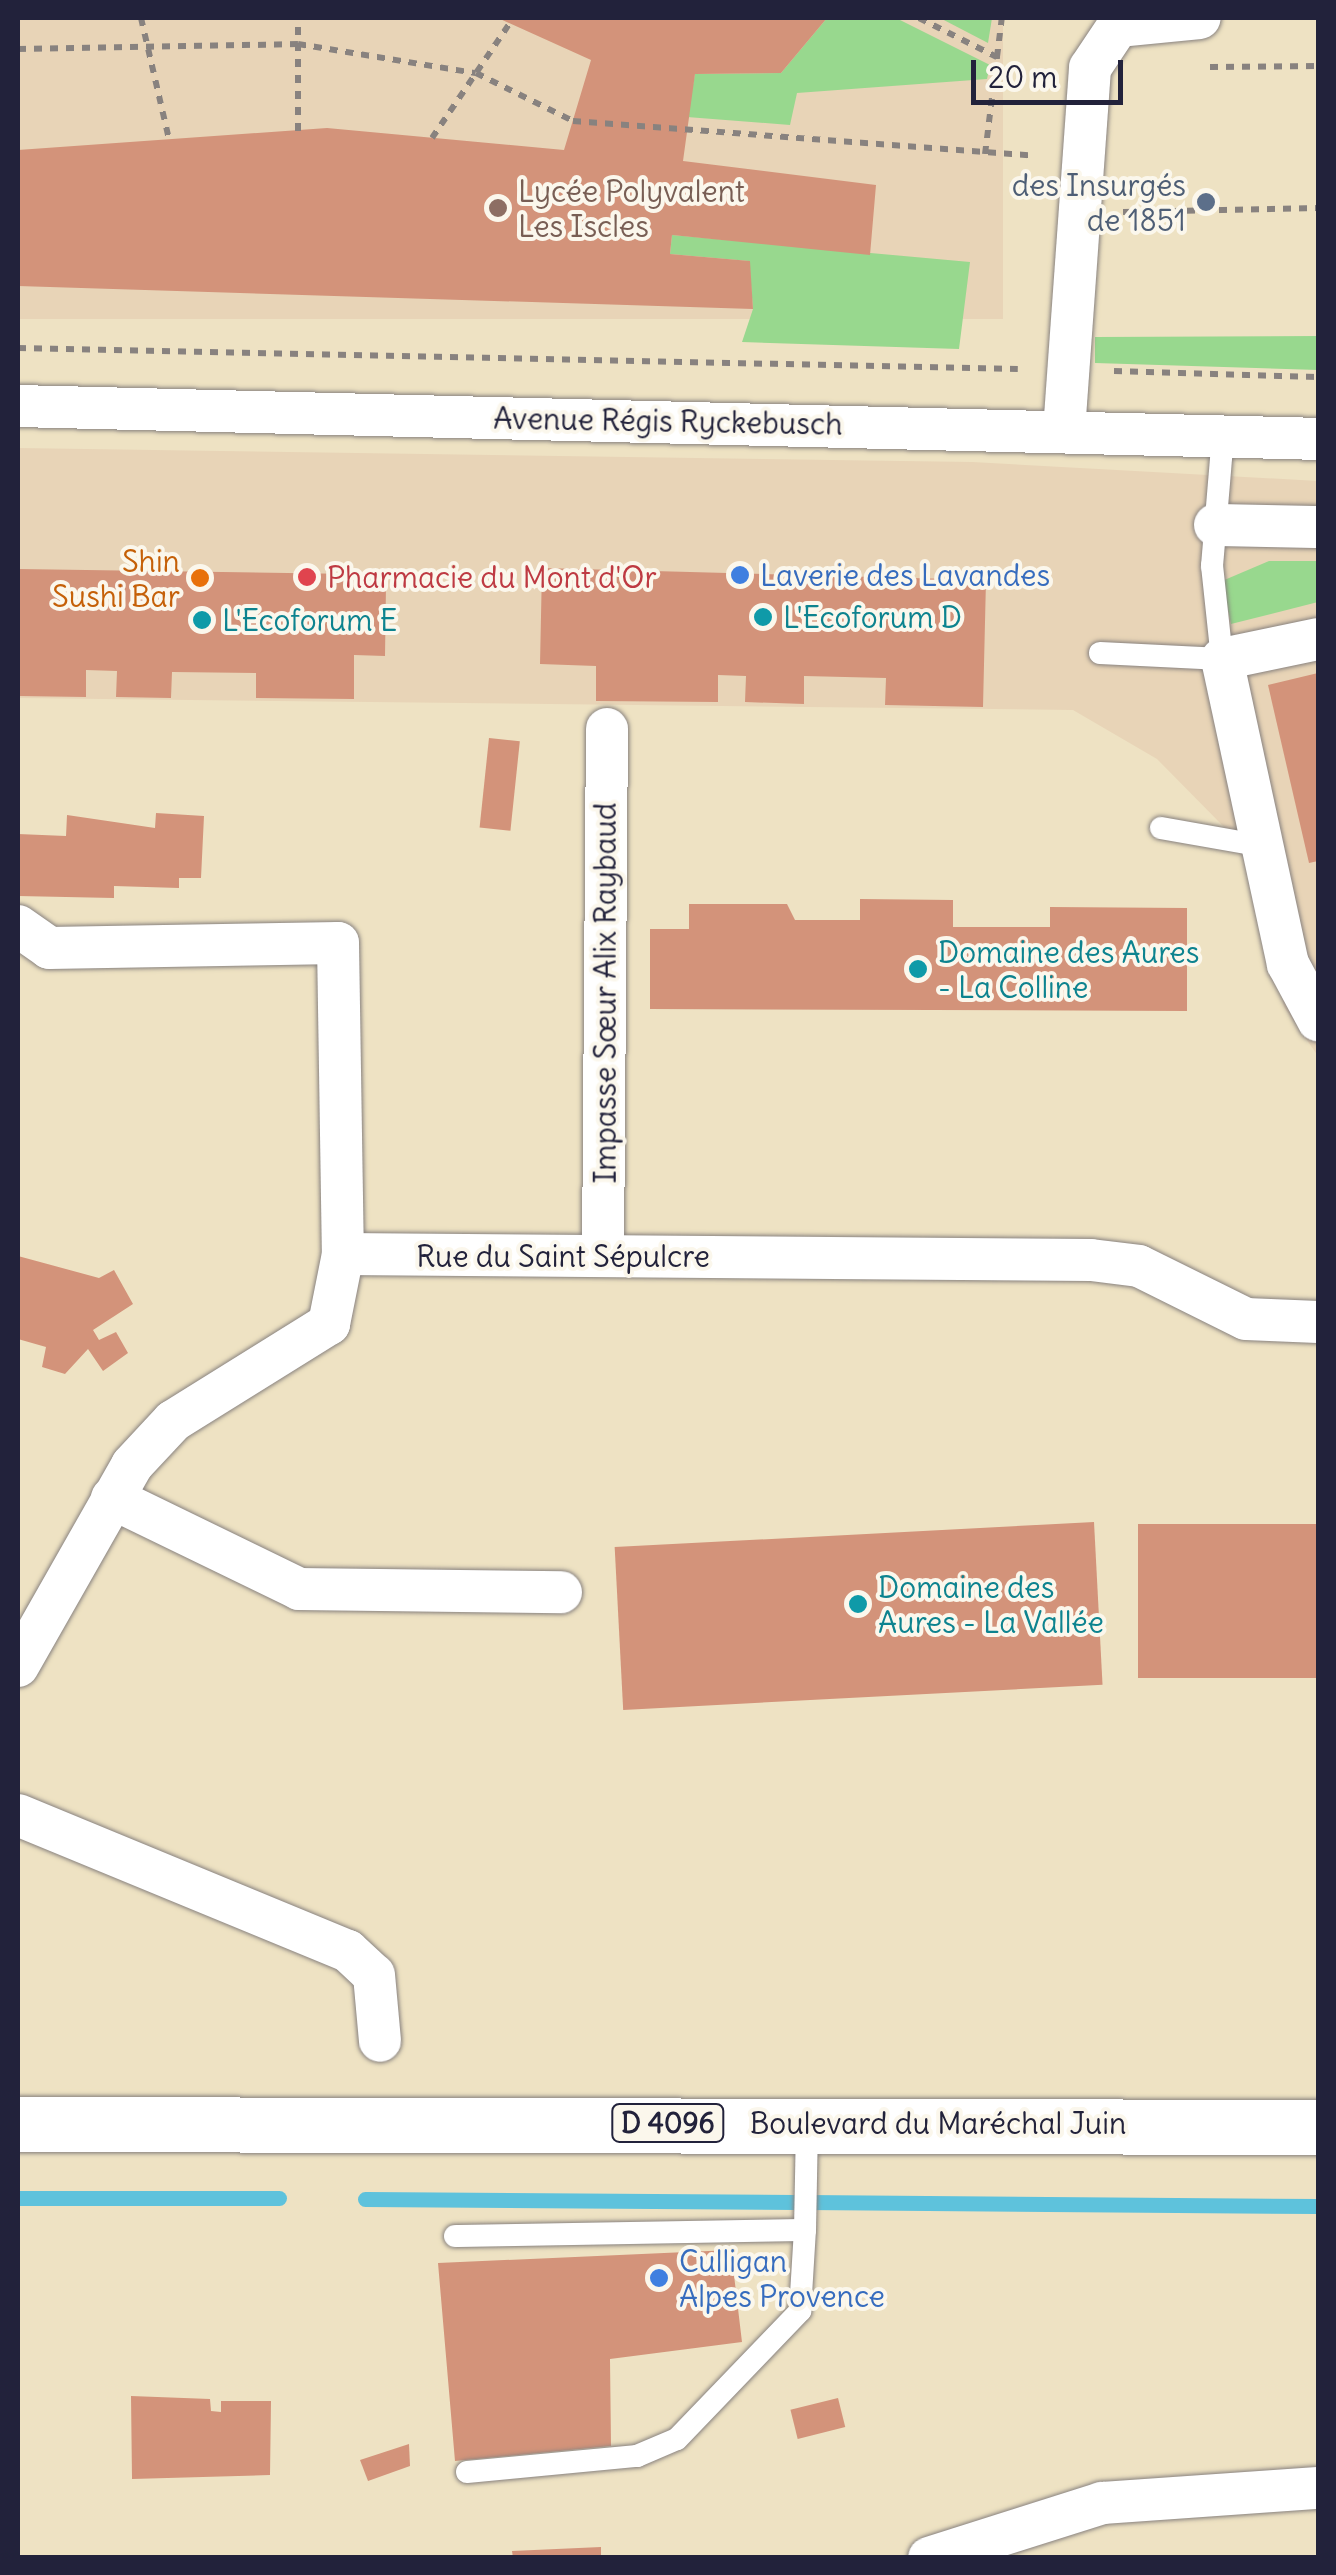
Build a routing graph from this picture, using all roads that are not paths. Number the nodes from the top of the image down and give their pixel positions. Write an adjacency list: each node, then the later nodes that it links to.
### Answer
1 (1200, 18): 3 (street)
2 (18, 406): 3 (street, Avenue Régis Ryckebusch)
3 (1064, 431): 4 (street, Avenue Régis Ryckebusch)
4 (1223, 436): 5 (street, Avenue Régis Ryckebusch); 6 (lane)
5 (1318, 439)
6 (1216, 525): 7 (street); 10 (lane)
7 (1318, 527)
8 (1318, 639): 10 (street)
9 (1100, 652): 10 (lane)
10 (1222, 659): 13 (street)
11 (607, 729): 17 (street, Impasse Sœur Alix Raybaud)
12 (1161, 828): 13 (lane)
13 (1264, 846): 15 (street)
14 (18, 926): 16 (street)
15 (1318, 1020)
16 (343, 1254): 17 (street, Rue du Saint Sépulcre); 19 (street)
17 (604, 1256): 18 (street, Rue du Saint Sépulcre)
18 (1318, 1322)
19 (112, 1498): 20 (street); 21 (street)
20 (561, 1592)
21 (18, 1666)
22 (18, 1815): 23 (street)
23 (380, 2041)
24 (807, 2123): 25 (main road, Boulevard du Maréchal Juin / D 4096); 26 (main road, Boulevard du Maréchal Juin / D 4096); 27 (lane)
25 (18, 2124)
26 (1318, 2127)
27 (804, 2230): 28 (lane); 29 (lane)
28 (455, 2236)
29 (468, 2472)
30 (1318, 2488): 31 (street)
31 (929, 2558)

